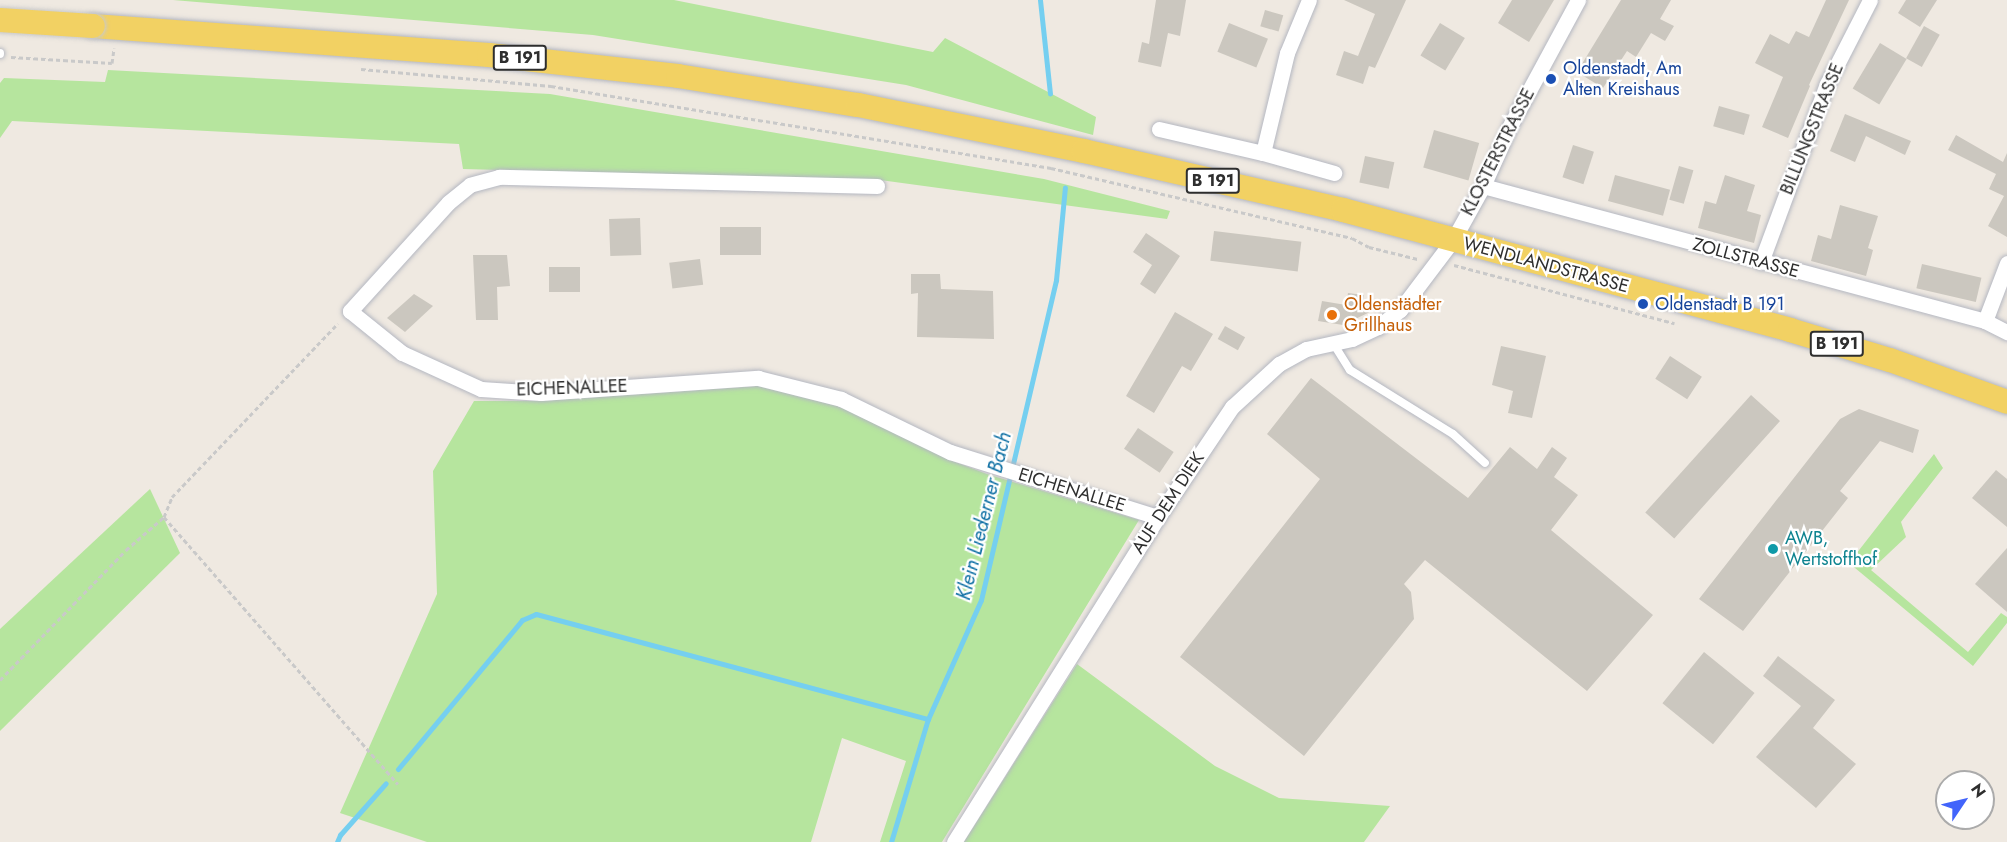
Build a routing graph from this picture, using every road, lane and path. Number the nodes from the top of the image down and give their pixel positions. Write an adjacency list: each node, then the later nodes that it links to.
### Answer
1 (1309, 0): 11 (street)
2 (1578, 0): 14 (street, KLOSTERSTRASSE)
3 (1870, 0): 16 (street, BILLUNGSTRASSE)
4 (0, 20): 5 (main road, B 191, bridge)
5 (98, 36): 6 (path); 15 (main road, WENDLANDSTRASSE / B 191)
6 (114, 46): 7 (path); 8 (path)
7 (126, 48)
8 (0, 55)
9 (350, 68): 17 (path)
10 (1159, 129): 11 (street)
11 (1263, 153): 12 (street)
12 (1334, 173)
13 (877, 186): 19 (street)
14 (1483, 186): 15 (street, KLOSTERSTRASSE); 16 (street, ZOLLSTRASSE)
15 (1453, 240): 17 (street, AUF DEM DIEK); 24 (main road, WENDLANDSTRASSE / B 191)
16 (1761, 262): 20 (street, ZOLLSTRASSE)
17 (1435, 263): 21 (path); 23 (street, AUF DEM DIEK)
18 (2007, 263): 20 (street)
19 (350, 311): 26 (path); 27 (street, EICHENALLEE)
20 (1985, 321): 22 (street, ZOLLSTRASSE)
21 (1684, 325)
22 (2007, 332)
23 (1333, 343): 25 (lane); 27 (street, AUF DEM DIEK)
24 (2005, 401)
25 (1485, 463)
26 (164, 517): 28 (path); 29 (path)
27 (1158, 517): 30 (street, AUF DEM DIEK)
28 (0, 680)
29 (398, 784)
30 (954, 842)

